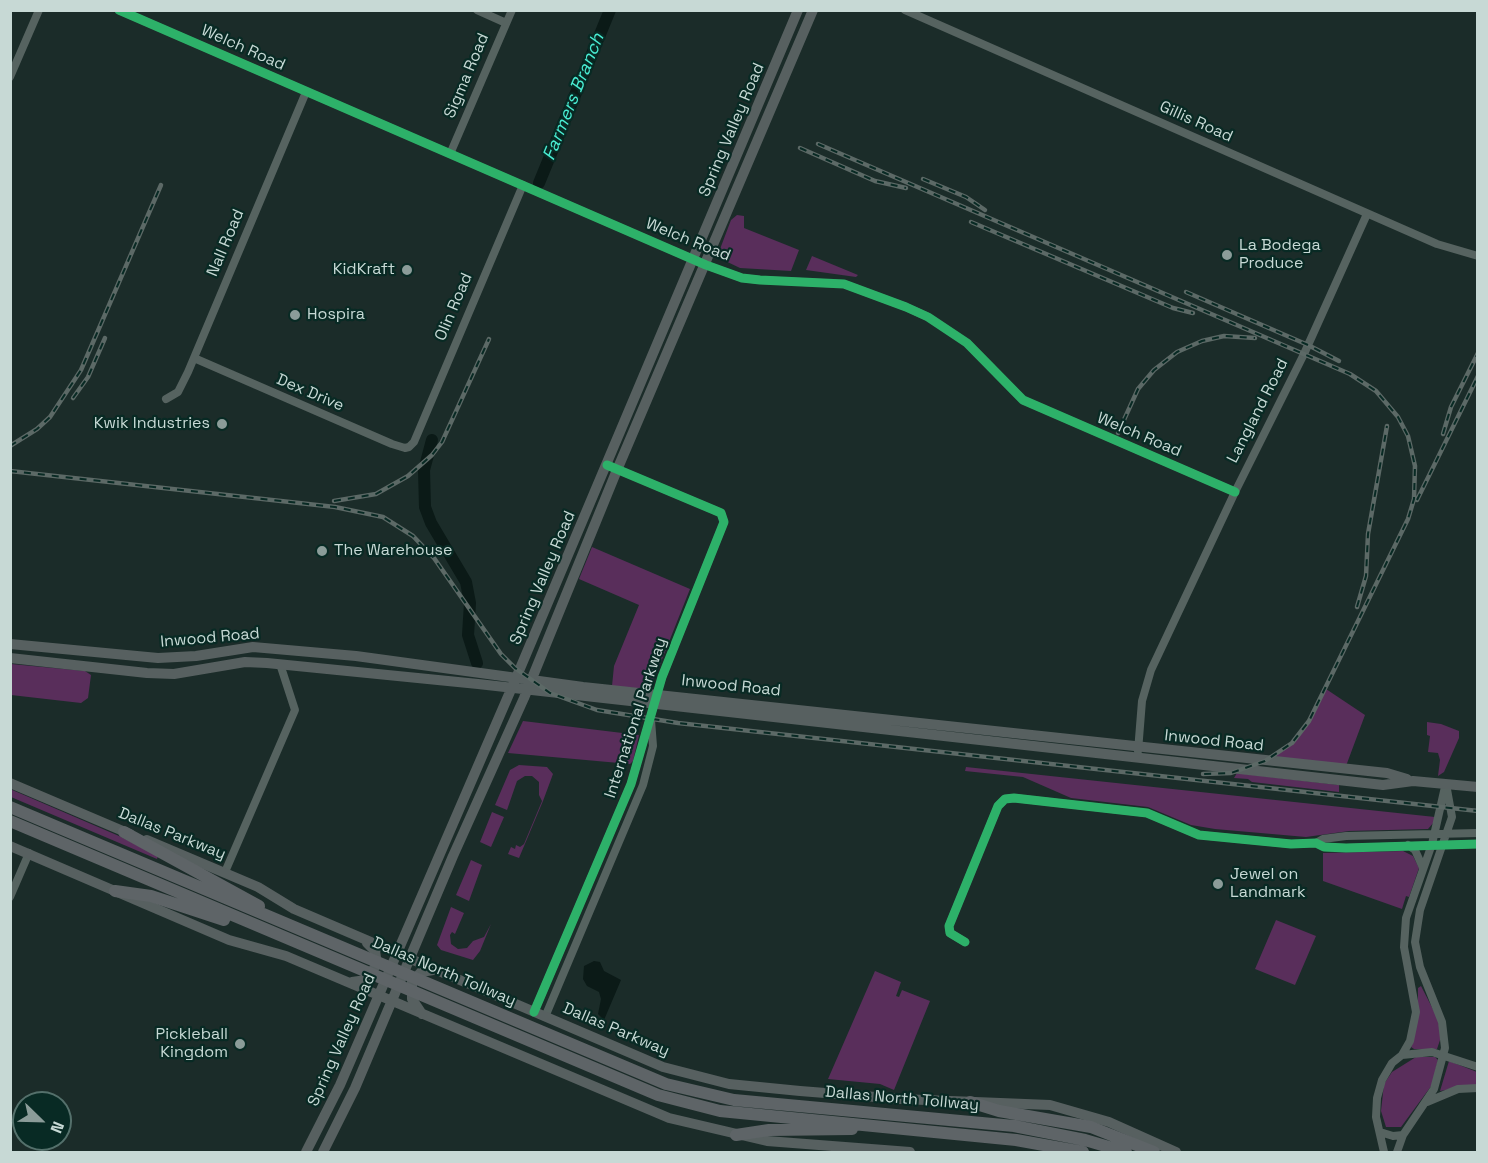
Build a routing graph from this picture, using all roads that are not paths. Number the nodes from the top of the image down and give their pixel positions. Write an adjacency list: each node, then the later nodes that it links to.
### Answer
1 (39, 10): 9 (street)
2 (119, 10): 12 (street, Welch Road)
3 (477, 10): 8 (street)
4 (512, 10): 8 (street, Sigma Road)
5 (798, 10): 10 (main road, Spring Valley Road)
6 (813, 10): 11 (main road, Spring Valley Road)
7 (905, 10): 15 (street, Gillis Road)
8 (506, 23): 13 (street, Sigma Road)
9 (10, 77)
10 (770, 78): 11 (main road); 17 (main road, Spring Valley Road)
11 (782, 83): 18 (main road, Spring Valley Road)
12 (306, 92): 13 (street, Welch Road); 19 (street, Nall Road)
13 (450, 154): 14 (street, Welch Road)
14 (523, 185): 17 (street, Welch Road); 21 (street, Olin Road)
15 (1367, 214): 16 (street, Gillis Road); 24 (street, Langland Road)
16 (1478, 256)
17 (693, 260): 18 (street, Welch Road); 22 (main road, Spring Valley Road)
18 (706, 266): 23 (main road, Spring Valley Road); 24 (street, Welch Road)
19 (194, 358): 20 (street, Nall Road); 21 (street, Dex Drive)
20 (166, 399)
21 (414, 442)
22 (607, 465): 23 (street, International Parkway); 25 (main road, Spring Valley Road)
23 (618, 470): 26 (main road, Spring Valley Road); 38 (street, International Parkway)
24 (1235, 492): 45 (street, Langland Road)
25 (573, 543): 26 (main road); 35 (main road, Spring Valley Road)
26 (586, 548): 36 (main road, Spring Valley Road)
27 (10, 644): 29 (main road, Inwood Road)
28 (280, 650): 29 (main road, Inwood Road); 31 (main road, Inwood Road); 32 (main road)
29 (99, 654): 33 (main road)
30 (10, 658): 33 (main road, Inwood Road)
31 (393, 660): 34 (main road); 35 (main road, Inwood Road)
32 (280, 664): 33 (main road, Inwood Road); 34 (main road, Inwood Road); 66 (street)
33 (98, 667)
34 (390, 676): 37 (main road, Inwood Road)
35 (517, 677): 36 (main road, Inwood Road); 37 (main road, Spring Valley Road)
36 (529, 685): 37 (main road, Inwood Road); 38 (main road, Inwood Road); 39 (main road, Inwood Road); 46 (main road, Spring Valley Road)
37 (512, 688): 43 (main road, Spring Valley Road)
38 (658, 693): 39 (street, International Parkway); 40 (main road, Inwood Road)
39 (655, 705): 40 (main road, Inwood Road); 41 (street, International Parkway)
40 (814, 717): 42 (main road, Inwood Road); 44 (main road, Inwood Road)
41 (651, 720): 83 (street, International Parkway); 85 (street, International Parkway)
42 (1001, 731): 44 (main road); 45 (main road, Inwood Road)
43 (492, 733): 46 (main road); 47 (main road, Spring Valley Road)
44 (1000, 743): 45 (main road, Inwood Road)
45 (1138, 753): 49 (main road, Inwood Road)
46 (498, 754): 51 (main road, Spring Valley Road)
47 (481, 758): 51 (main road); 73 (main road, Spring Valley Road)
48 (10, 783): 54 (main road, Dallas Parkway)
49 (1446, 784): 50 (main road, Inwood Road); 55 (street); 56 (street)
50 (1478, 787)
51 (478, 798): 74 (main road, Spring Valley Road)
52 (10, 807): 69 (highway, Dallas North Tollway)
53 (10, 821): 70 (highway, Dallas North Tollway)
54 (124, 831): 66 (main road, Dallas Parkway); 69 (highway)
55 (1435, 833): 56 (street); 58 (street); 59 (street)
56 (1448, 833): 57 (street); 60 (street)
57 (1478, 833)
58 (1316, 843): 62 (street); 72 (street)
59 (1432, 844): 60 (street); 62 (street); 65 (street)
60 (1444, 844): 61 (street); 77 (street)
61 (1478, 844)
62 (1408, 845): 65 (street)
63 (10, 846): 64 (main road)
64 (29, 853): 67 (main road); 68 (street)
65 (1423, 868): 79 (street)
66 (225, 872): 71 (main road, Dallas Parkway)
67 (115, 891): 70 (highway); 78 (main road)
68 (10, 897)
69 (288, 923): 75 (highway, Dallas North Tollway)
70 (283, 937): 75 (highway, Dallas North Tollway)
71 (358, 937): 73 (main road, Dallas Parkway); 78 (main road)
72 (965, 942)
73 (396, 953): 74 (main road, Dallas Parkway); 81 (main road, Spring Valley Road)
74 (410, 959): 76 (main road, Dallas Parkway); 82 (main road, Spring Valley Road)
75 (360, 960): 80 (highway, Dallas North Tollway)
76 (436, 970): 83 (main road, Dallas Parkway); 84 (main road)
77 (1424, 978): 79 (street); 87 (street)
78 (340, 979): 81 (main road)
79 (1412, 982): 86 (street)
80 (430, 991): 94 (highway, Dallas North Tollway); 102 (highway, Dallas North Tollway)
81 (379, 996): 82 (main road); 89 (main road, Spring Valley Road)
82 (393, 1002): 84 (main road); 90 (main road, Spring Valley Road)
83 (534, 1012): 85 (main road, Dallas Parkway)
84 (422, 1014): 96 (main road)
85 (545, 1017): 92 (main road, Dallas Parkway)
86 (1402, 1055): 87 (street); 95 (street)
87 (1444, 1055): 88 (street); 93 (street)
88 (1478, 1067)
89 (340, 1085): 90 (main road); 98 (main road, Spring Valley Road)
90 (355, 1088): 99 (main road, Spring Valley Road)
91 (1478, 1088): 93 (street)
92 (970, 1102): 103 (highway); 104 (main road, Dallas Parkway)
93 (1427, 1103): 97 (street)
94 (888, 1127): 96 (highway); 101 (highway, Dallas North Tollway)
95 (1380, 1132): 97 (street); 105 (street)
96 (736, 1135): 100 (main road)
97 (1403, 1135): 106 (street)
98 (306, 1152)
99 (322, 1152)
100 (910, 1152)
101 (1083, 1152)
102 (1126, 1152)
103 (1154, 1152)
104 (1176, 1152)
105 (1384, 1152)
106 (1397, 1152)

